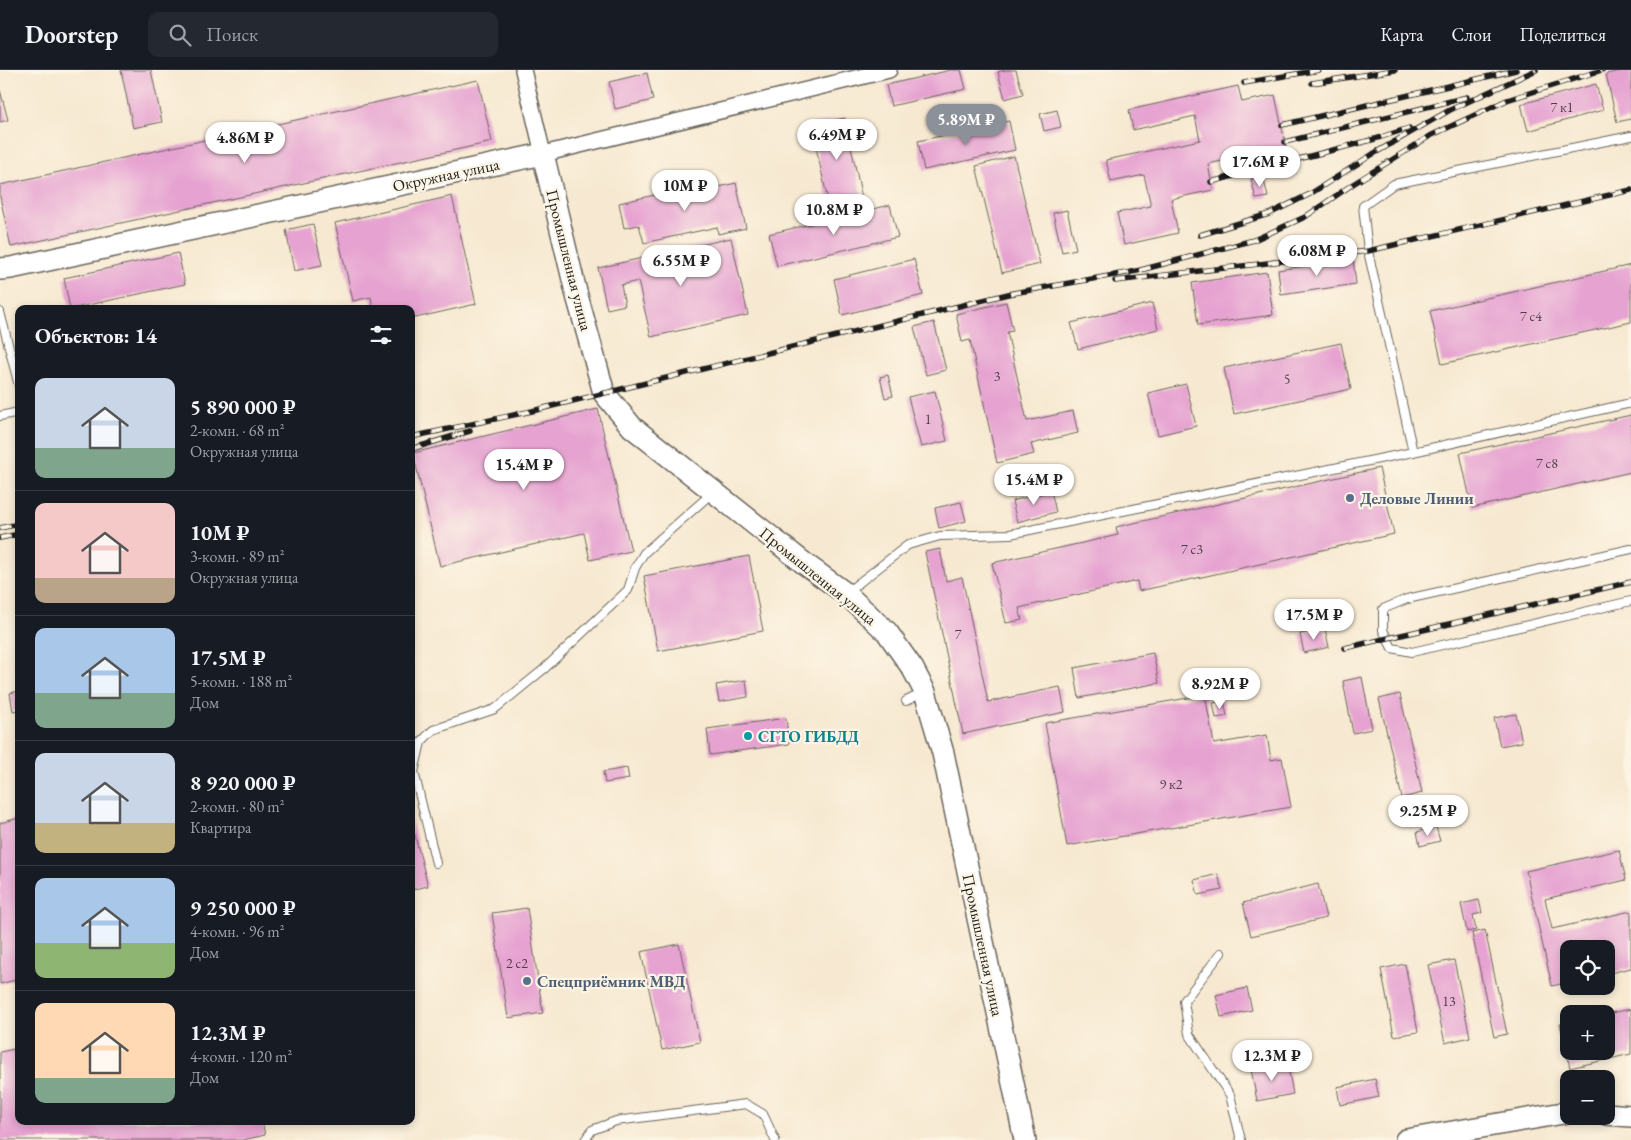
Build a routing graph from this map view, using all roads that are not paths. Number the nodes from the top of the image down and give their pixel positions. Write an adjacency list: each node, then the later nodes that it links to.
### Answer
1 (523, 70): 4 (street)
2 (889, 70): 4 (street, Окружная улица)
3 (1631, 136): 11 (lane)
4 (543, 154): 5 (street, Окружная улица); 12 (street, Промышленная улица)
5 (0, 269)
6 (0, 312): 7 (lane)
7 (15, 370)
8 (1631, 402): 11 (lane)
9 (15, 413): 10 (lane)
10 (0, 416)
11 (1413, 452): 14 (lane)
12 (713, 492): 14 (street, Промышленная улица); 16 (lane)
13 (1631, 549): 15 (lane)
14 (845, 593): 25 (street, Промышленная улица)
15 (1631, 601)
16 (415, 768)
17 (415, 776): 18 (lane)
18 (436, 863)
19 (1221, 953): 26 (lane)
20 (1560, 1114): 27 (street)
21 (1615, 1115): 22 (street)
22 (1631, 1116)
23 (585, 1140): 24 (lane)
24 (775, 1140)
25 (1024, 1140)
26 (1241, 1140)
27 (1406, 1140)

